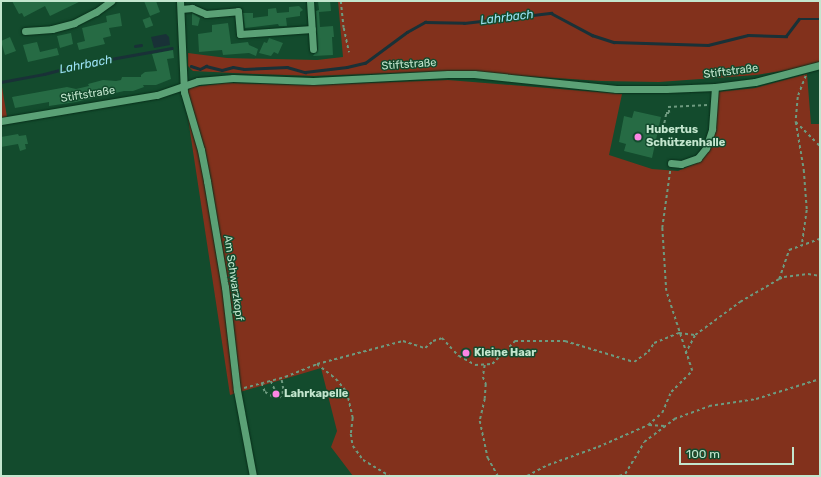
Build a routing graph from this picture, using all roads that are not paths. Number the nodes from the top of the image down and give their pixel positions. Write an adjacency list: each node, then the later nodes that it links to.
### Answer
1 (111, 1): 6 (street)
2 (180, 1): 4 (street, Am Schwarzkopf)
3 (310, 1): 5 (street)
4 (181, 9): 5 (street); 9 (street, Am Schwarzkopf)
5 (312, 29): 7 (street)
6 (25, 31)
7 (314, 49)
8 (820, 64): 10 (street, Stiftstraße)
9 (183, 85): 10 (street, Stiftstraße); 11 (street, Stiftstraße); 13 (street, Am Schwarzkopf)
10 (714, 87): 12 (street)
11 (1, 120)
12 (671, 163)
13 (253, 476)

